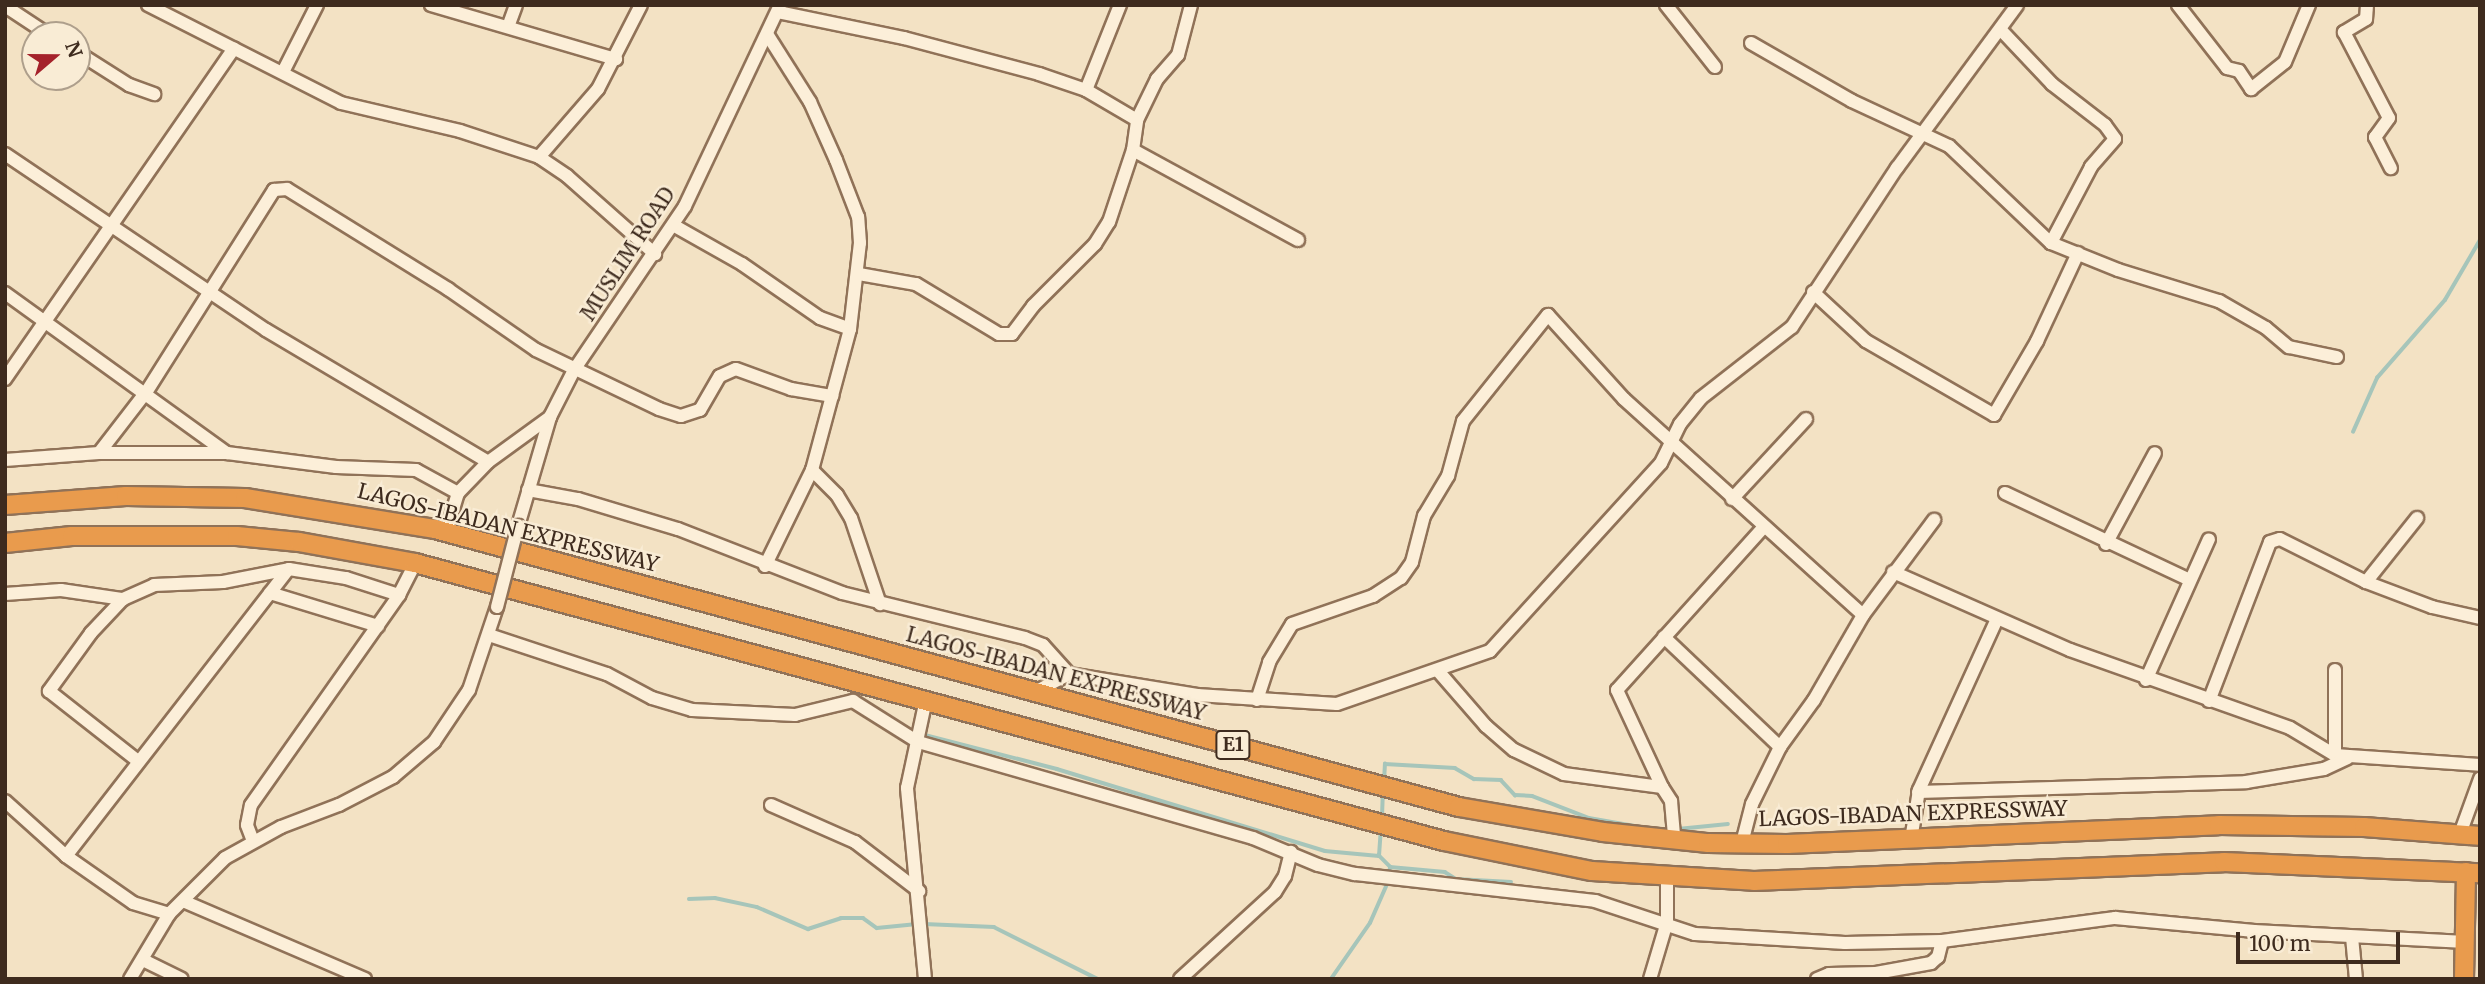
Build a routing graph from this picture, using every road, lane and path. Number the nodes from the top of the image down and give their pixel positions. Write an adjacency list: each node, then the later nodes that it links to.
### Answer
1 (148, 5): 20 (street)
2 (317, 5): 24 (street)
3 (431, 5): 16 (street)
4 (516, 5): 16 (street)
5 (641, 5): 21 (street)
6 (1121, 5): 25 (street)
7 (1191, 5): 27 (street)
8 (1666, 5): 23 (street)
9 (2017, 5): 17 (street)
10 (2178, 5): 11 (street)
11 (2309, 5)
12 (2367, 5): 32 (street)
13 (5, 6): 15 (street)
14 (779, 8): 18 (street, MUSLIM ROAD); 25 (street)
15 (28, 21)
16 (508, 27): 21 (street)
17 (2000, 29): 28 (street); 36 (street)
18 (767, 34): 34 (street, MUSLIM ROAD); 39 (street)
19 (1751, 43): 28 (street)
20 (234, 47): 24 (street); 33 (street)
21 (616, 59): 31 (street)
22 (91, 61): 26 (street)
23 (1714, 67)
24 (283, 72): 31 (street)
25 (1086, 90): 27 (street)
26 (154, 94)
27 (1137, 120): 29 (street)
28 (1924, 133): 36 (street); 41 (street)
29 (1133, 150): 35 (street); 39 (street)
30 (5, 153): 33 (street)
31 (539, 157): 38 (street)
32 (2391, 168)
33 (113, 224): 40 (street); 43 (street)
34 (673, 225): 38 (street, MUSLIM ROAD); 44 (street)
35 (1298, 240)
36 (2051, 243): 37 (street)
37 (2078, 253): 41 (street); 45 (street)
38 (655, 254): 46 (street, MUSLIM ROAD)
39 (859, 274): 44 (street)
40 (211, 290): 46 (street); 48 (street); 57 (street)
41 (1813, 292): 52 (street)
42 (5, 293): 43 (street)
43 (48, 322): 47 (street); 48 (street)
44 (850, 329): 49 (street)
45 (2337, 357)
46 (574, 370): 49 (street); 50 (street, MUSLIM ROAD)
47 (5, 379)
48 (147, 391): 53 (street); 54 (street)
49 (832, 396): 58 (street)
50 (550, 417): 57 (street); 59 (street, MUSLIM ROAD)
51 (1806, 419): 62 (street)
52 (1673, 441): 62 (street); 89 (street); 94 (street)
53 (99, 453): 54 (street); 56 (street)
54 (227, 453): 60 (street)
55 (2155, 453): 70 (street)
56 (5, 460)
57 (488, 462): 60 (street)
58 (812, 470): 72 (street); 81 (street)
59 (528, 490): 72 (street); 86 (street, MUSLIM ROAD, bridge)
60 (458, 493): 67 (street)
61 (2005, 493): 70 (street)
62 (1732, 499): 66 (street)
63 (5, 505): 67 (highway, LAGOS-IBADAN EXPRESSWAY / E1)
64 (2417, 518): 76 (street)
65 (1934, 520): 74 (street)
66 (1763, 528): 82 (street); 87 (street)
67 (446, 532): 92 (highway, LAGOS-IBADAN EXPRESSWAY / E1)
68 (2209, 539): 75 (street)
69 (5, 543): 71 (highway, E1)
70 (2106, 544): 75 (street)
71 (415, 563): 79 (street); 93 (highway, E1)
72 (765, 566): 81 (street)
73 (289, 569): 77 (street); 79 (street); 80 (street)
74 (1893, 572): 82 (street); 84 (street)
75 (2190, 580): 91 (street)
76 (2366, 582): 83 (street); 95 (street)
77 (270, 593): 85 (street); 99 (street)
78 (5, 594): 80 (street)
79 (399, 595): 85 (street)
80 (123, 599): 99 (street)
81 (880, 604): 90 (street)
82 (1863, 615): 97 (street)
83 (2480, 618)
84 (1997, 619): 91 (street); 103 (street)
85 (378, 626): 110 (street)
86 (489, 635): 96 (street); 110 (street, MUSLIM ROAD)
87 (1664, 637): 97 (street); 102 (street)
88 (2335, 670): 98 (street)
89 (1439, 672): 94 (street); 102 (street)
90 (1069, 674): 92 (street); 94 (street)
91 (2146, 680): 95 (street)
92 (1035, 692): 108 (highway, LAGOS-IBADAN EXPRESSWAY / E1)
93 (926, 699): 96 (street); 115 (highway, E1)
94 (1257, 700)
95 (2209, 701): 98 (street)
96 (918, 742): 112 (street); 116 (street)
97 (1780, 747): 111 (street)
98 (2341, 756): 100 (street); 103 (street)
99 (138, 761): 113 (street)
100 (2480, 765)
101 (2480, 779): 106 (street)
102 (1662, 787): 108 (street)
103 (1918, 792): 109 (street)
104 (5, 801): 113 (street)
105 (771, 805): 116 (street)
106 (2460, 834): 107 (highway, LAGOS-IBADAN EXPRESSWAY / E1); 109 (highway, LAGOS-IBADAN EXPRESSWAY / E1)
107 (2480, 836)
108 (1674, 839): 111 (highway, LAGOS-IBADAN EXPRESSWAY / E1)
109 (1911, 840): 111 (highway, LAGOS-IBADAN EXPRESSWAY / E1)
110 (253, 841): 117 (street, MUSLIM ROAD)
111 (1742, 844)
112 (1291, 852): 119 (street); 128 (street)
113 (66, 856): 118 (street)
114 (2473, 872): 115 (highway, E1); 122 (highway)
115 (1667, 878): 119 (street)
116 (919, 891): 127 (street)
117 (183, 901): 118 (street, MUSLIM ROAD); 126 (street)
118 (169, 914): 123 (street, MUSLIM ROAD)
119 (1667, 922): 121 (street); 129 (street)
120 (2352, 937): 121 (street); 122 (street); 131 (street)
121 (1942, 941): 130 (street)
122 (2466, 943): 132 (highway)
123 (143, 960): 124 (street, MUSLIM ROAD); 125 (street)
124 (130, 979)
125 (182, 979)
126 (365, 979)
127 (925, 979)
128 (1180, 979)
129 (1650, 979)
130 (1817, 979)
131 (2356, 979)
132 (2465, 979)

